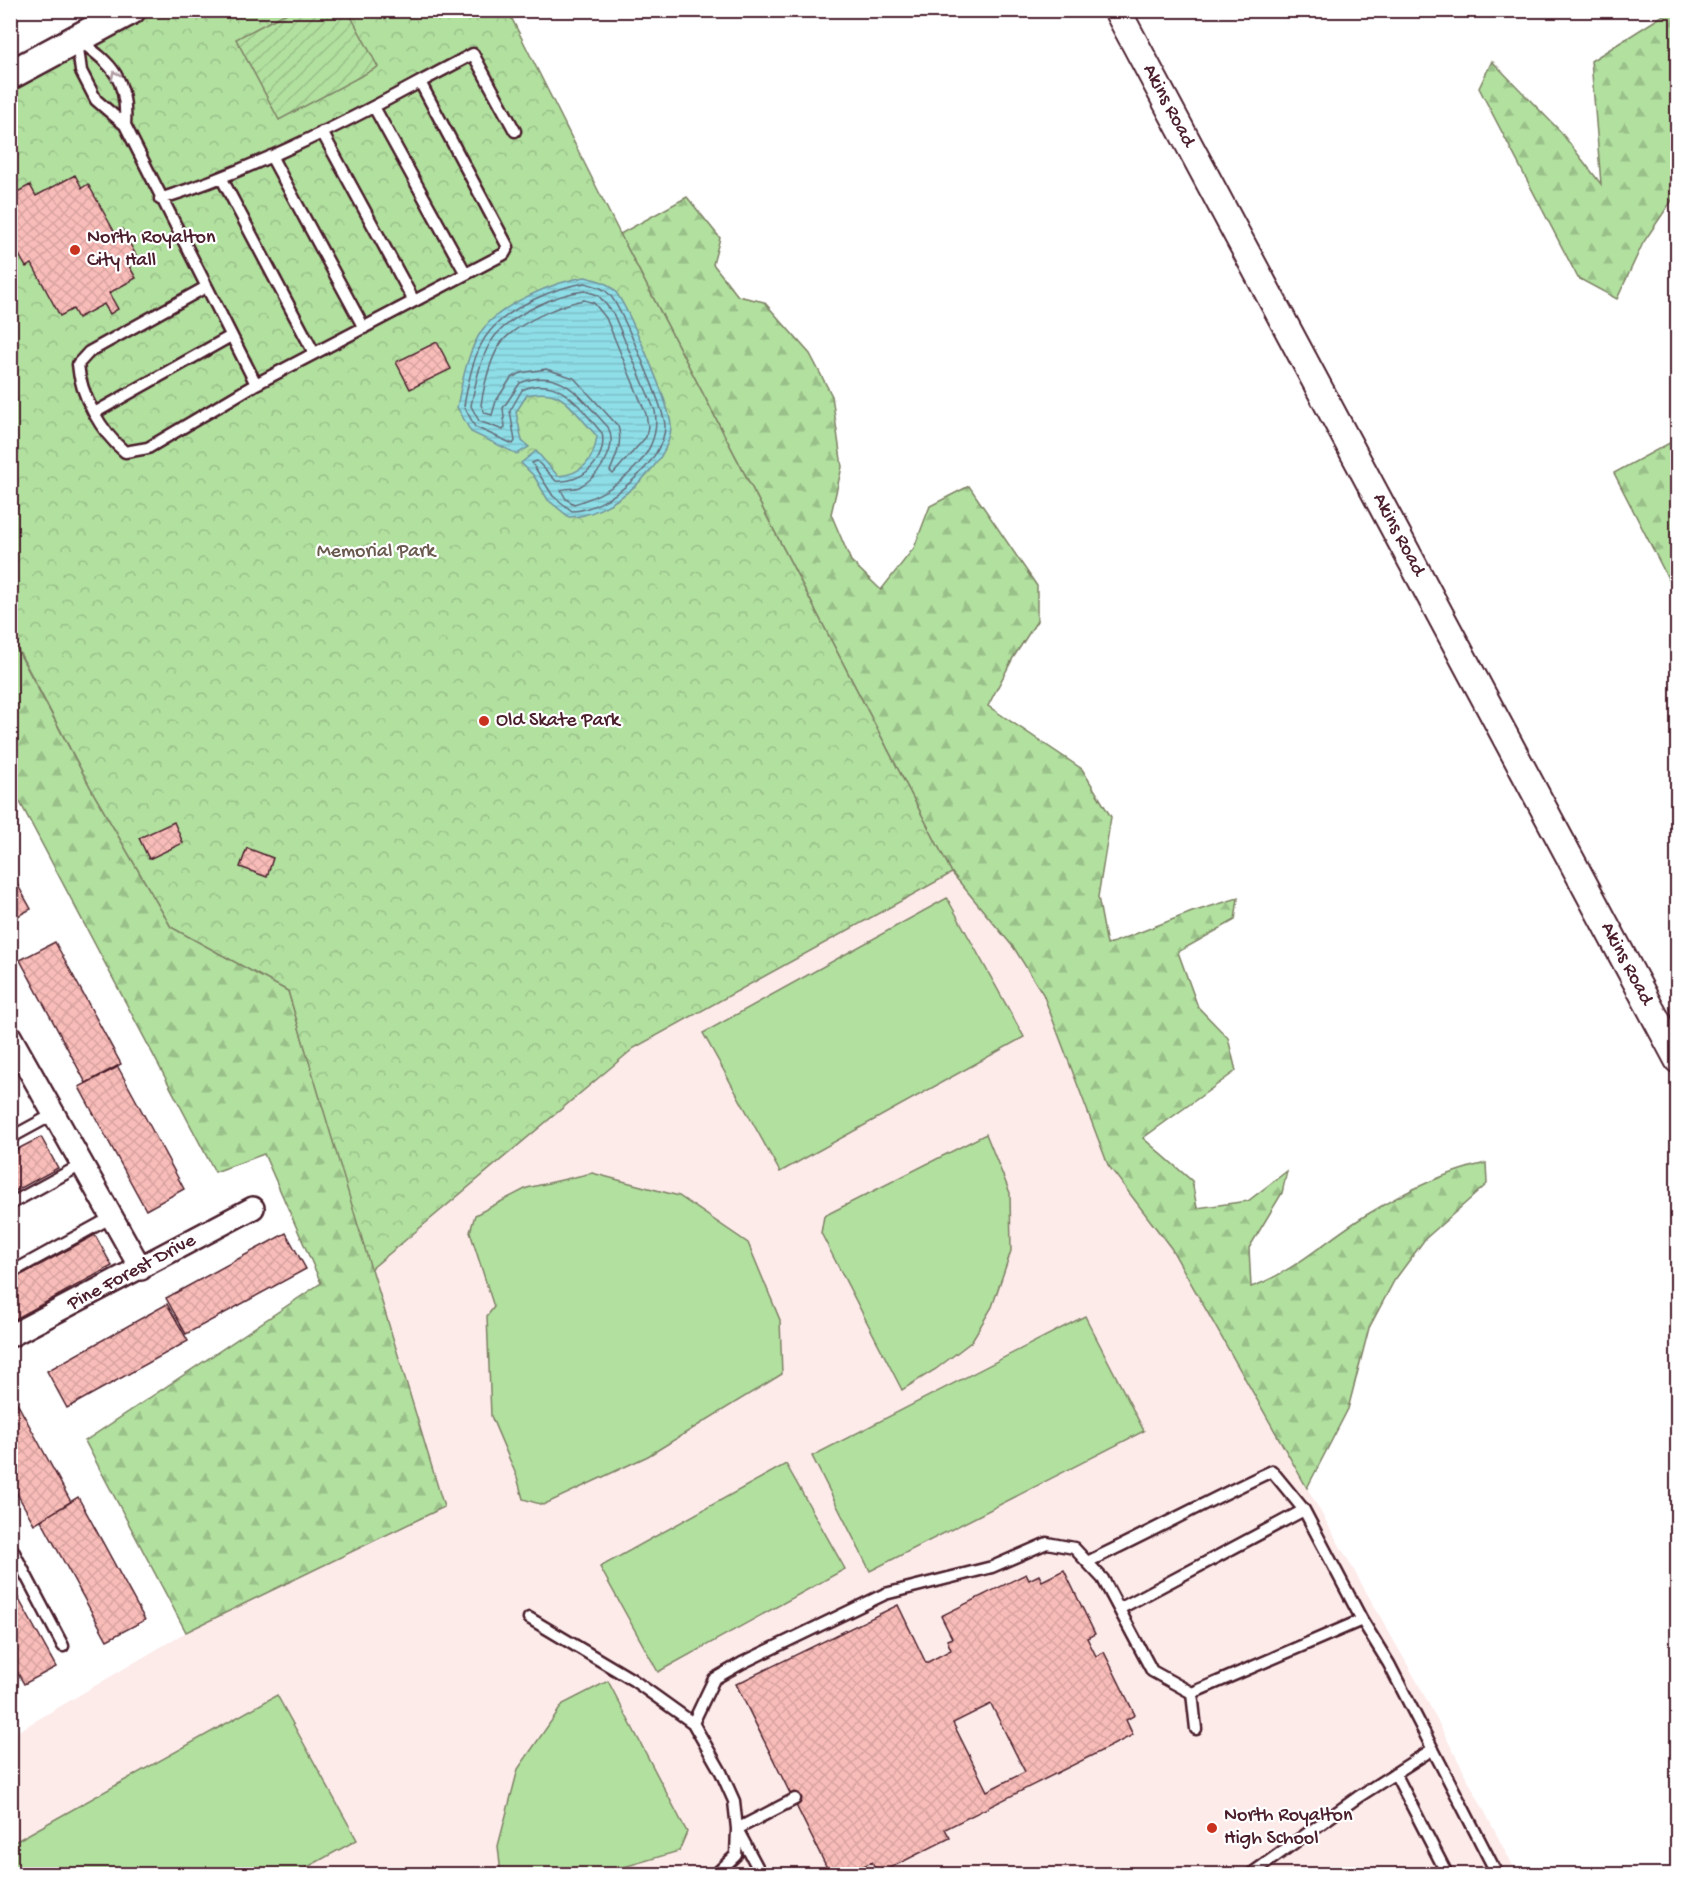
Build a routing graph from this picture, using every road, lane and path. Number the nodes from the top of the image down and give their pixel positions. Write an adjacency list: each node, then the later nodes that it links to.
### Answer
1 (131, 10): 3 (main road)
2 (1117, 10): 22 (street, Akins Road)
3 (77, 39): 4 (main road); 7 (lane); 7 (lane, one-way to 3)
4 (10, 75)
5 (420, 82): 6 (lane); 8 (lane); 13 (lane)
6 (374, 107): 9 (lane); 13 (lane)
7 (125, 125): 12 (lane)
8 (515, 130)
9 (322, 132): 10 (lane); 15 (lane)
10 (271, 156): 11 (lane); 16 (lane)
11 (222, 179): 12 (lane); 18 (lane)
12 (160, 199): 14 (lane)
13 (466, 274): 15 (lane)
14 (206, 287): 17 (lane); 20 (lane)
15 (414, 301): 16 (lane)
16 (364, 328): 18 (lane)
17 (231, 336): 19 (lane); 20 (lane)
18 (314, 353): 19 (lane)
19 (256, 384): 20 (lane)
20 (96, 412)
21 (10, 1036): 23 (street)
22 (1677, 1060)
23 (54, 1114): 24 (lane); 25 (street)
24 (10, 1138)
25 (82, 1164): 26 (lane); 28 (street)
26 (10, 1204)
27 (253, 1208): 29 (street, Pine Forest Drive)
28 (112, 1217): 29 (street); 30 (lane)
29 (141, 1269): 31 (street, Pine Forest Drive)
30 (10, 1273)
31 (10, 1336)
32 (1304, 1510): 34 (lane); 35 (lane); 37 (lane)
33 (10, 1545): 38 (lane)
34 (1087, 1562): 35 (lane); 40 (lane)
35 (1119, 1609): 39 (lane)
36 (529, 1617): 40 (lane)
37 (1362, 1620): 39 (lane); 42 (lane)
38 (63, 1646)
39 (1192, 1693): 41 (lane)
40 (693, 1723): 45 (lane)
41 (1196, 1729)
42 (1433, 1749): 43 (lane); 50 (lane)
43 (1395, 1773): 48 (lane); 49 (lane)
44 (795, 1799): 45 (lane)
45 (737, 1828): 46 (lane); 47 (lane)
46 (716, 1875)
47 (761, 1875)
48 (1251, 1875)
49 (1447, 1875)
50 (1497, 1875)

